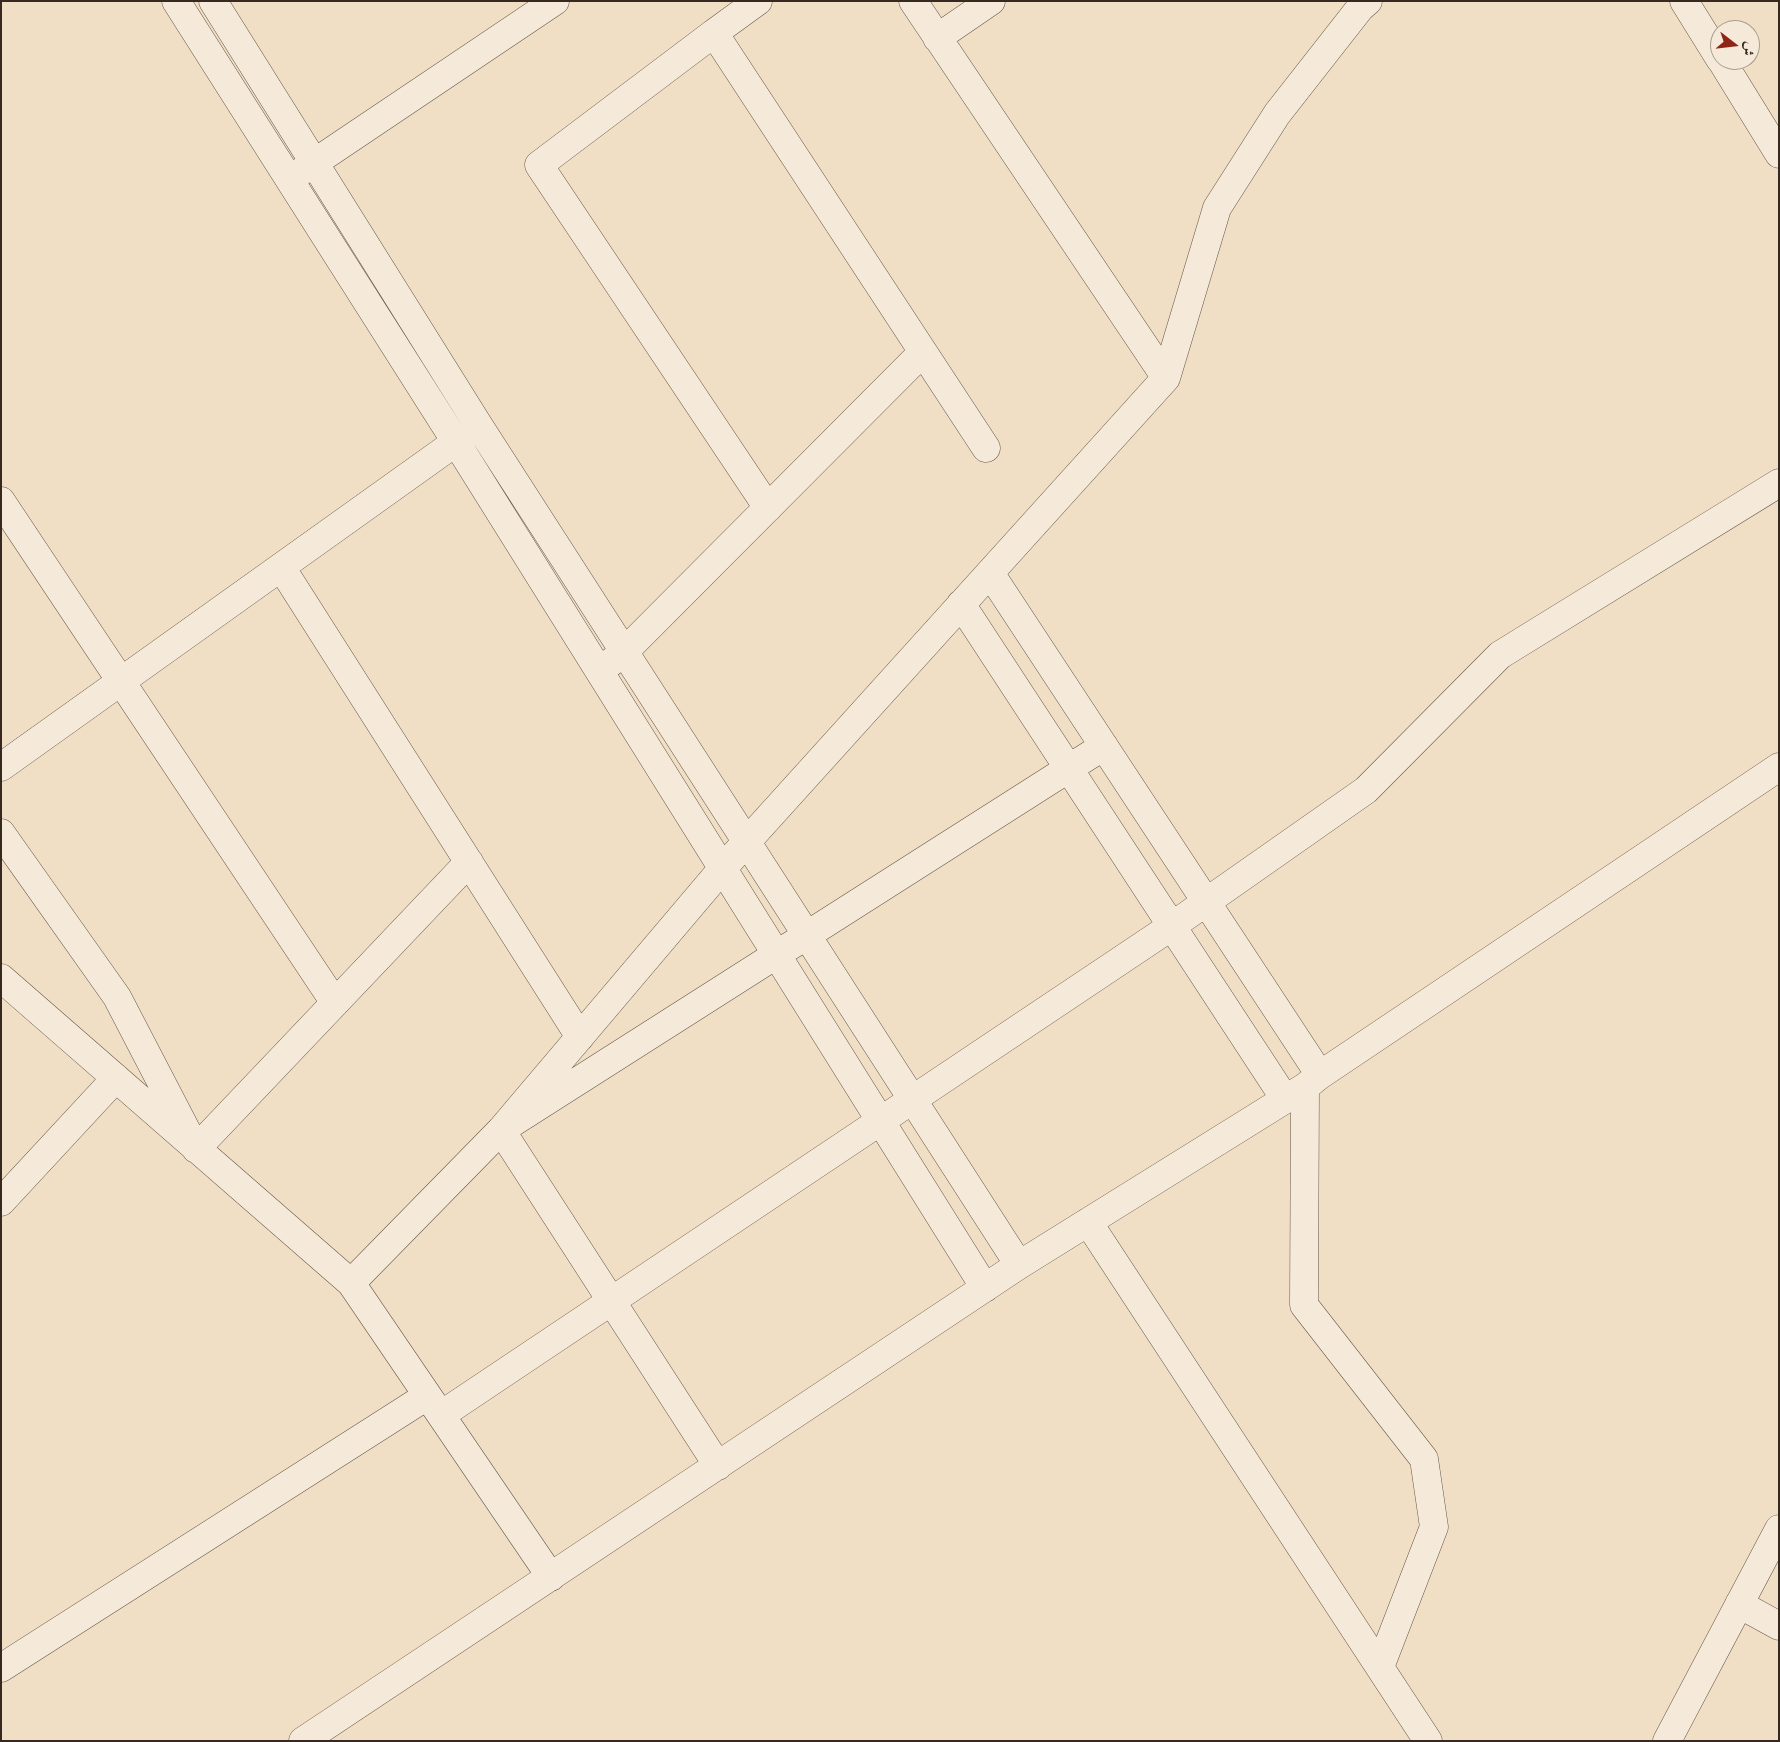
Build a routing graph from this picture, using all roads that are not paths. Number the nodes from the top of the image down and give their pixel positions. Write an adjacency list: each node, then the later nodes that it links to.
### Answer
1 (176, 1): 15 (street)
2 (213, 1): 14 (street)
3 (555, 1): 14 (street)
4 (758, 1): 9 (street)
5 (912, 1): 10 (street)
6 (991, 1): 10 (street)
7 (1684, 1): 11 (street)
8 (1361, 3): 17 (street)
9 (714, 33): 16 (street); 23 (street)
10 (937, 38): 17 (street)
11 (1710, 44)
12 (1726, 70): 13 (street)
13 (1779, 154)
14 (314, 163): 15 (street); 18 (street)
15 (289, 179): 19 (street)
16 (923, 352): 20 (street); 23 (street)
17 (1166, 378): 25 (street)
18 (478, 426): 19 (street); 27 (street)
19 (456, 442): 24 (street); 28 (street)
20 (986, 448)
21 (1779, 483): 38 (street)
22 (1, 501): 29 (street)
23 (768, 508): 27 (street)
24 (281, 567): 29 (street); 36 (street)
25 (990, 573): 26 (street); 30 (street)
26 (961, 604): 33 (street); 35 (street)
27 (624, 652): 28 (street); 35 (street)
28 (599, 672): 37 (street)
29 (122, 681): 31 (street); 43 (street)
30 (1104, 746): 33 (street); 38 (street)
31 (1, 767)
32 (1779, 767): 46 (street)
33 (1069, 769): 39 (street); 40 (street)
34 (1, 833): 50 (street)
35 (746, 842): 37 (street); 40 (street)
36 (469, 862): 43 (street); 44 (street)
37 (722, 869): 41 (street); 44 (street)
38 (1207, 903): 39 (street); 46 (street)
39 (1172, 926): 46 (street); 47 (street)
40 (806, 936): 41 (street); 47 (street)
41 (776, 955): 48 (street); 49 (street)
42 (1, 978): 45 (street)
43 (334, 1003): 50 (street)
44 (580, 1037): 49 (street)
45 (116, 1078): 50 (street); 51 (street)
46 (1303, 1087): 52 (street); 64 (street)
47 (912, 1100): 48 (street); 53 (street)
48 (881, 1121): 55 (street); 56 (street)
49 (501, 1130): 54 (street); 56 (street)
50 (196, 1148): 54 (street)
51 (1, 1202)
52 (1088, 1222): 53 (street); 64 (street)
53 (1018, 1265): 55 (street)
54 (351, 1283): 57 (street)
55 (985, 1288): 58 (street)
56 (611, 1301): 57 (street); 58 (street)
57 (434, 1405): 60 (street); 63 (street)
58 (718, 1466): 60 (street)
59 (1779, 1529): 61 (street)
60 (551, 1577): 65 (street)
61 (1739, 1604): 62 (street); 67 (street)
62 (1779, 1626)
63 (1, 1668)
64 (1380, 1668): 66 (street)
65 (303, 1741)
66 (1428, 1741)
67 (1667, 1741)

